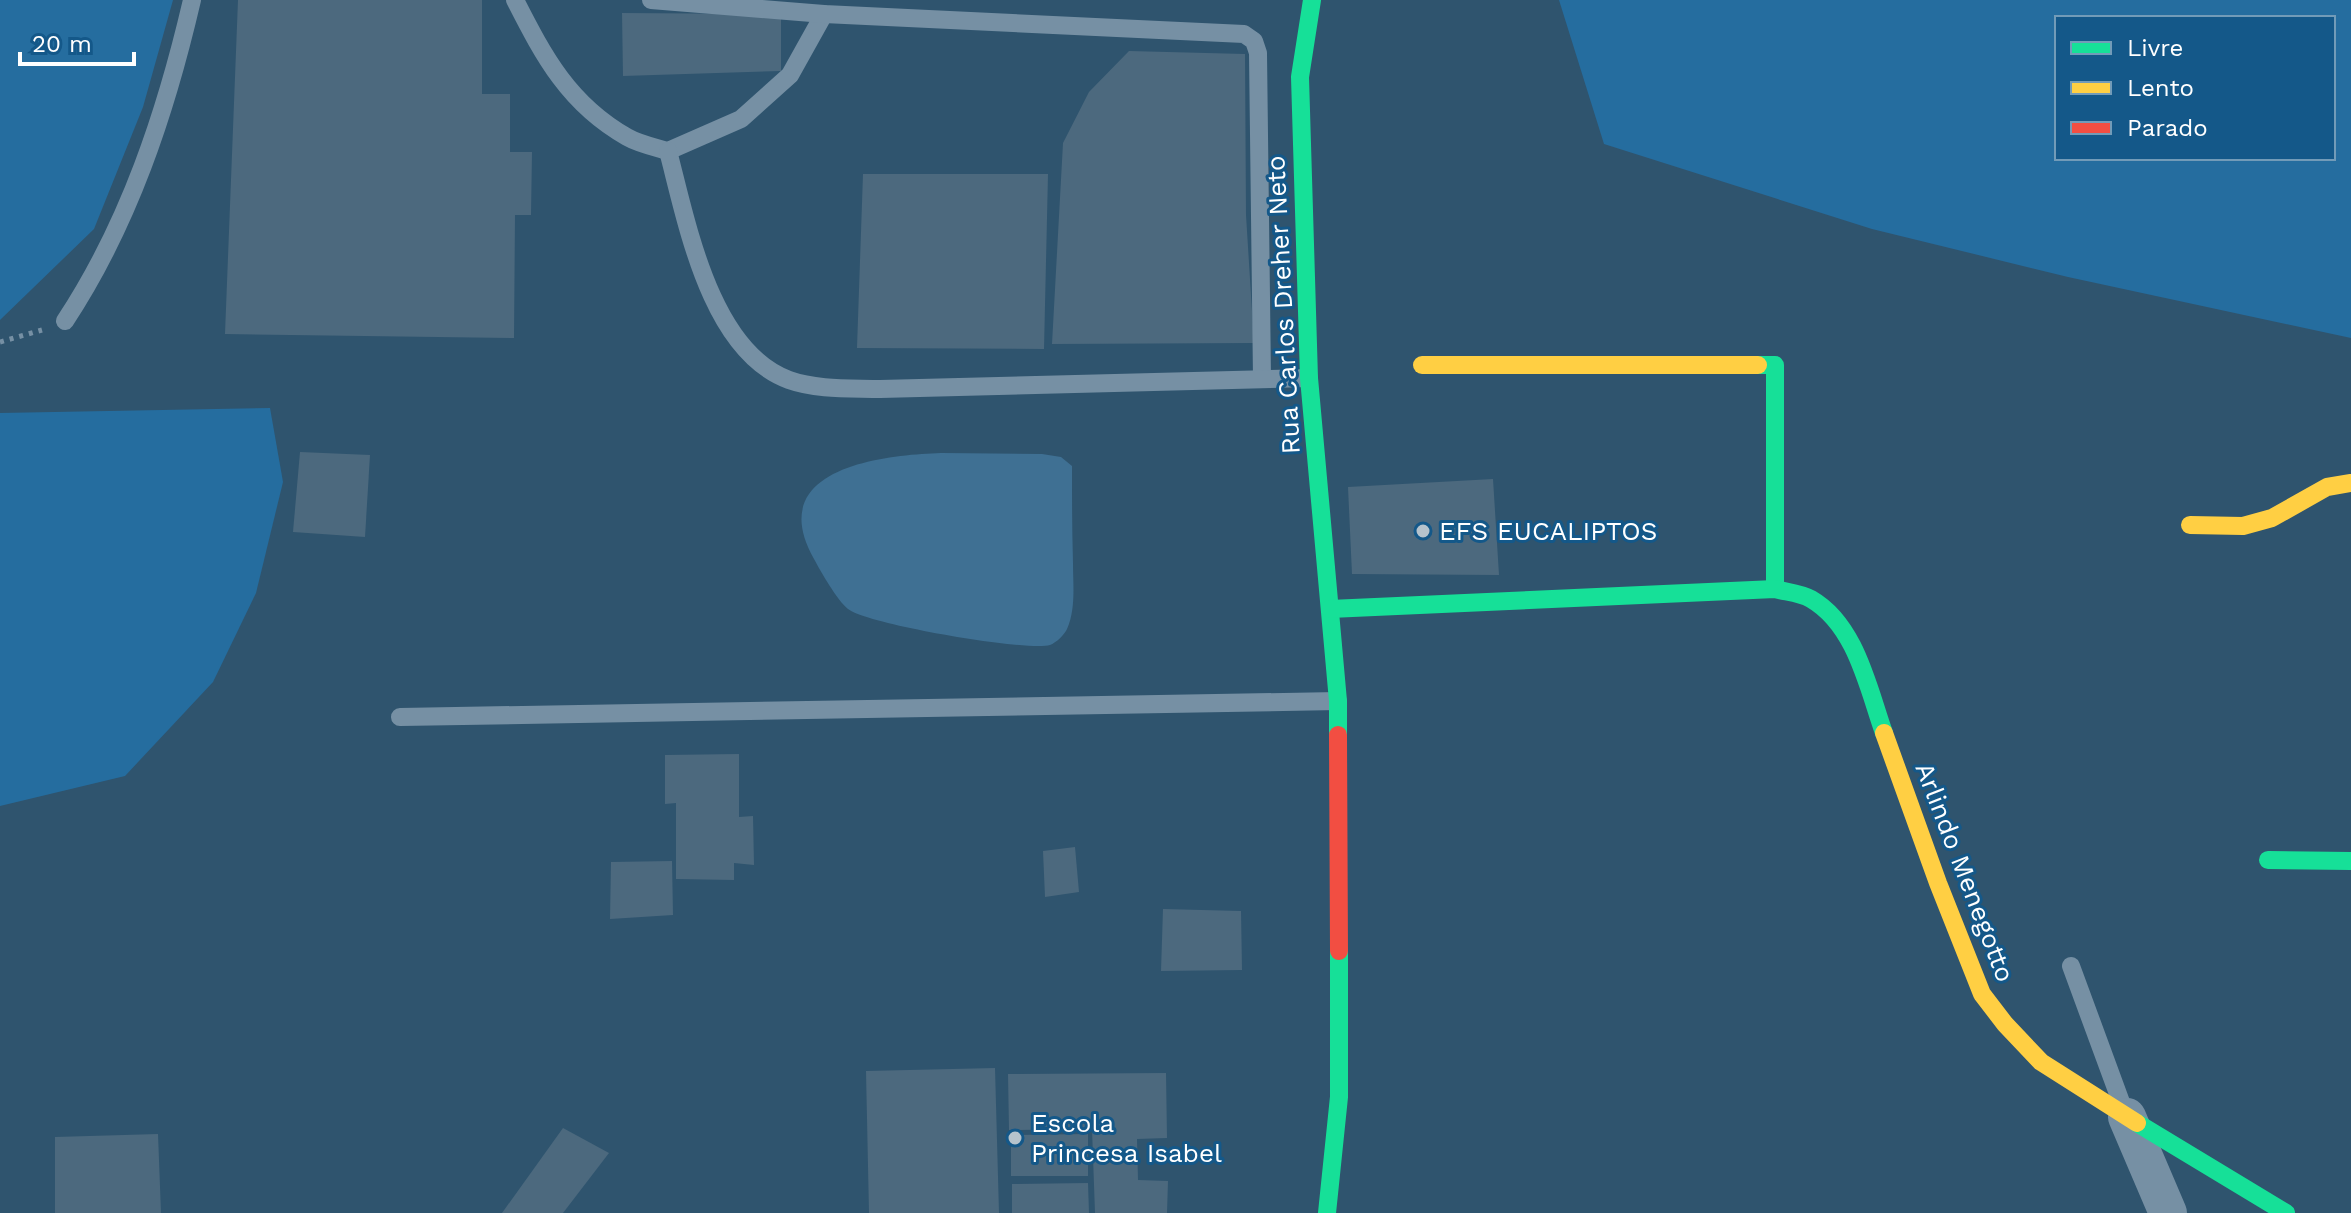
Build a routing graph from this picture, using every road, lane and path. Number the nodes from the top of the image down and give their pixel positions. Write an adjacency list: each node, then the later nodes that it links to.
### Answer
1 (192, 0): 7 (lane)
2 (515, 0): 6 (lane)
3 (651, 0): 5 (lane)
4 (1312, 0): 10 (street, Rua Carlos Dreher Neto)
5 (824, 14): 6 (lane); 11 (lane)
6 (668, 151): 11 (lane)
7 (65, 321): 8 (path)
8 (0, 342)
9 (1422, 365): 14 (street)
10 (1309, 378): 11 (lane); 15 (street, Rua Carlos Dreher Neto)
11 (1262, 379)
12 (2351, 483): 13 (street)
13 (2190, 525)
14 (1775, 589): 15 (street, Arlindo Menegotto); 21 (street, Arlindo Menegotto)
15 (1330, 609): 16 (street, Rua Carlos Dreher Neto)
16 (1338, 701): 17 (lane); 22 (street, Rua Carlos Dreher Neto)
17 (400, 717)
18 (2268, 860): 19 (street)
19 (2351, 861)
20 (2071, 966): 21 (lane)
21 (2127, 1117): 23 (street); 24 (street, Arlindo Menegotto)
22 (1327, 1213)
23 (2168, 1213)
24 (2286, 1213)

